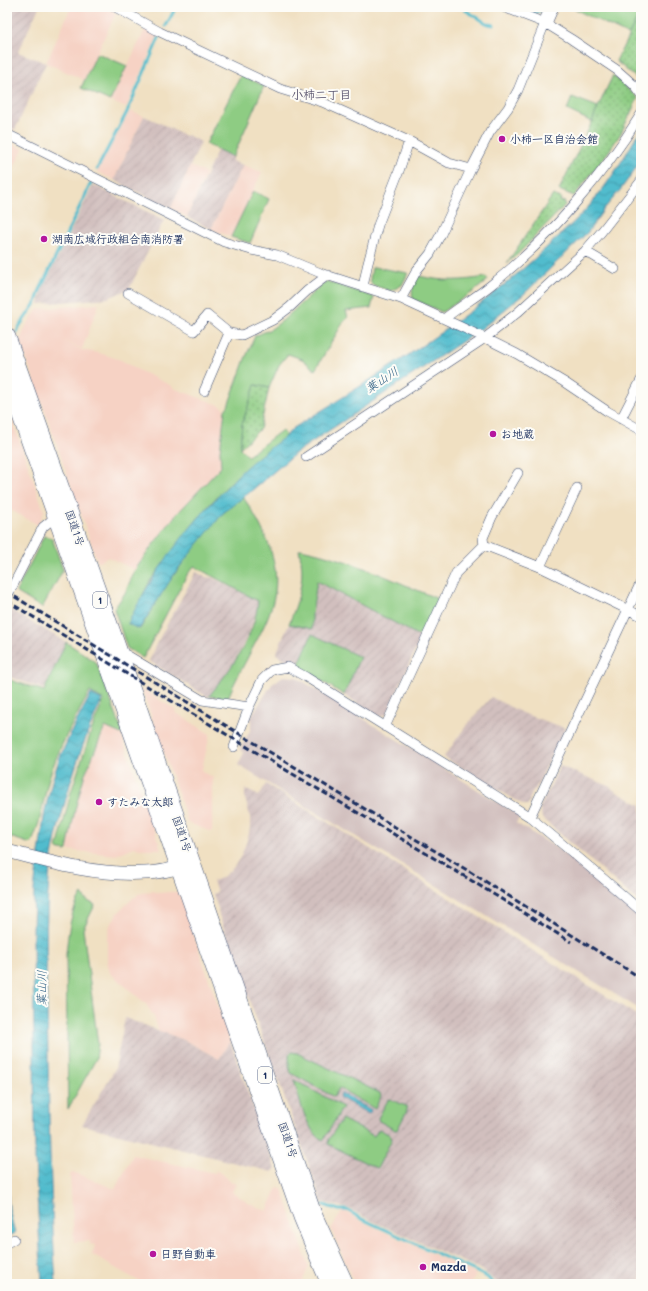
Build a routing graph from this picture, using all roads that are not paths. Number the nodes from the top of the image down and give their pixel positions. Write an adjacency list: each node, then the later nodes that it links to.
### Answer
1 (115, 7): 8 (street)
2 (503, 7): 4 (street)
3 (552, 7): 4 (street)
4 (545, 23): 5 (street); 9 (street)
5 (641, 94)
6 (641, 114): 17 (street)
7 (7, 134): 13 (street)
8 (409, 141): 9 (street); 14 (street)
9 (471, 169): 16 (street)
10 (641, 181): 11 (street)
11 (585, 251): 12 (street); 20 (street)
12 (615, 269)
13 (328, 275): 14 (street); 18 (street)
14 (363, 287): 16 (street)
15 (128, 293): 18 (street)
16 (401, 299): 17 (street)
17 (446, 320): 20 (street)
18 (229, 333): 23 (street)
19 (7, 337): 29 (highway, 国道1号 / 1)
20 (483, 337): 24 (street); 26 (street)
21 (7, 376): 29 (highway, 国道1号 / 1)
22 (641, 380): 24 (street)
23 (204, 391)
24 (621, 419): 25 (street)
25 (641, 430)
26 (306, 457)
27 (518, 473): 30 (street)
28 (577, 488): 31 (street)
29 (62, 513): 33 (street); 36 (highway, 国道1号 / 1); 42 (highway, 国道1号 / 1)
30 (484, 545): 31 (street); 38 (street)
31 (540, 567): 34 (street)
32 (641, 582): 34 (street)
33 (7, 597)
34 (628, 610): 35 (street); 40 (street)
35 (641, 616)
36 (120, 655): 37 (street); 42 (highway, 国道1号 / 1)
37 (249, 707): 38 (street); 39 (street)
38 (385, 727): 40 (street)
39 (234, 747)
40 (530, 817): 43 (street)
41 (7, 851): 42 (street)
42 (186, 865): 44 (highway, 国道1号 / 1); 45 (highway, 国道1号 / 1)
43 (641, 911)
44 (330, 1284)
45 (344, 1284)

